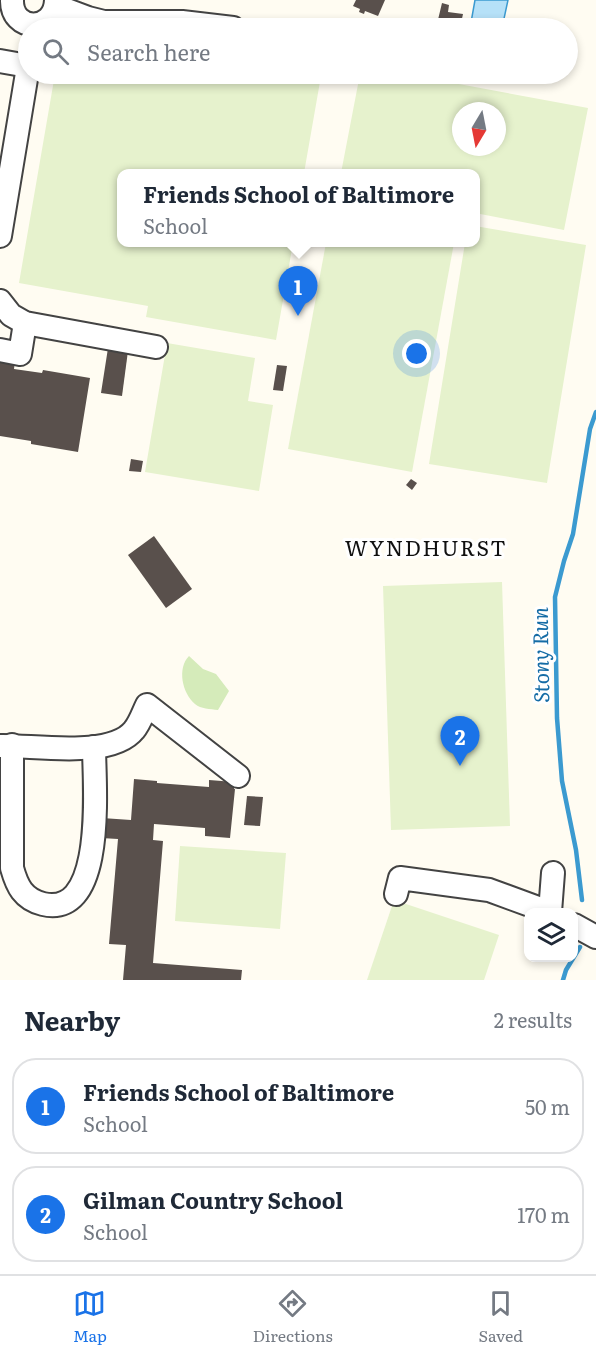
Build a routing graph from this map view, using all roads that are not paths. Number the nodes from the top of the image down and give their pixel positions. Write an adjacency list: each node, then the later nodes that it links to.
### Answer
1 (8, 3): 3 (lane)
2 (56, 3): 4 (lane); 5 (lane)
3 (19, 18)
4 (49, 18)
5 (88, 18)
6 (0, 62): 7 (lane)
7 (18, 65)
8 (23, 84): 9 (lane)
9 (8, 140): 10 (lane)
10 (0, 236)
11 (0, 301): 12 (lane)
12 (25, 323): 13 (lane); 14 (lane)
13 (156, 347)
14 (0, 350)
15 (6, 746): 16 (lane); 16 (lane)
16 (94, 747): 17 (lane)
17 (238, 776)
18 (553, 873): 21 (lane)
19 (396, 894): 20 (lane)
20 (539, 908)
21 (550, 908)
22 (578, 928): 23 (lane)
23 (596, 937)

